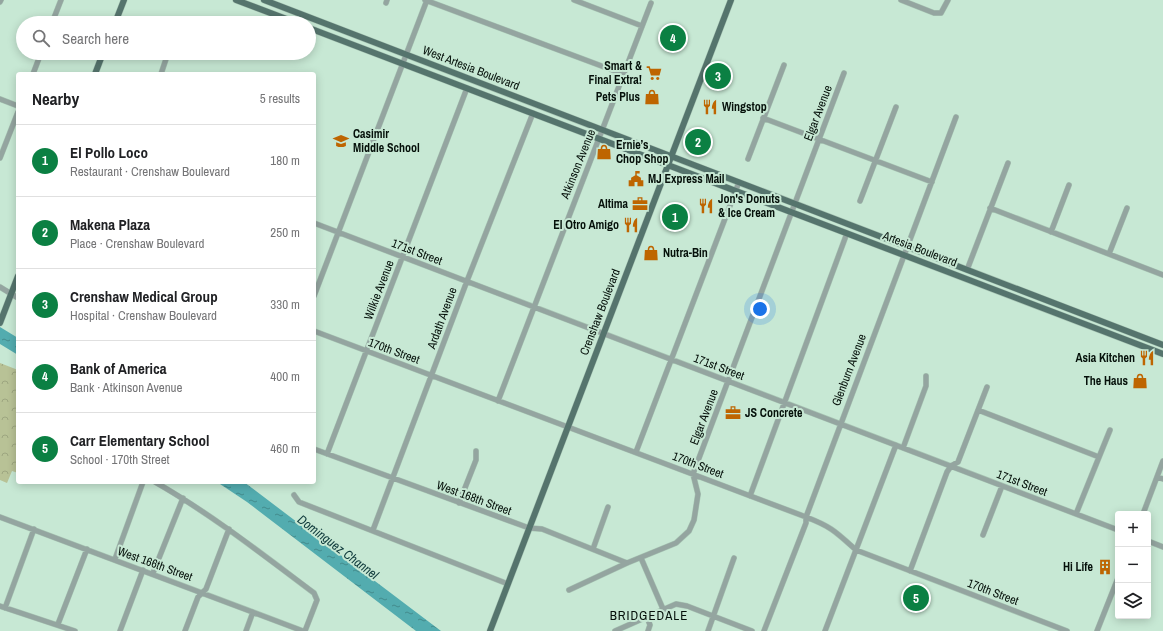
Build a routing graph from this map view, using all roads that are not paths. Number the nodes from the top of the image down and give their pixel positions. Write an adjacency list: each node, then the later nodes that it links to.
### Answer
1 (61, 0): 11 (street)
2 (124, 0): 12 (main road)
3 (236, 0): 13 (main road)
4 (264, 0): 14 (main road, West Artesia Boulevard)
5 (426, 0): 18 (street); 28 (street)
6 (574, 0): 16 (street)
7 (732, 0): 40 (main road, Crenshaw Boulevard)
8 (901, 0): 9 (street)
9 (948, 0)
10 (651, 3): 16 (street, Atkinson Avenue)
11 (55, 16)
12 (118, 16)
13 (278, 16)
14 (305, 16)
15 (316, 20): 18 (main road, West Artesia Boulevard)
16 (642, 26): 28 (street, Atkinson Avenue)
17 (316, 31): 22 (main road, West Artesia Boulevard)
18 (406, 55): 22 (street); 37 (main road, West Artesia Boulevard)
19 (38, 60): 24 (street)
20 (100, 60): 25 (main road)
21 (166, 60): 26 (street)
22 (403, 63): 29 (main road, West Artesia Boulevard); 57 (street)
23 (784, 65): 36 (street)
24 (34, 72)
25 (96, 72)
26 (162, 72)
27 (844, 73): 39 (street, Elgar Avenue)
28 (623, 74): 37 (street, Atkinson Avenue)
29 (466, 88): 33 (main road, West Artesia Boulevard); 62 (street, Wilkie Avenue)
30 (0, 99): 31 (street)
31 (16, 105)
32 (896, 107): 43 (street)
33 (533, 113): 38 (main road, West Artesia Boulevard); 66 (street, Ardath Avenue)
34 (16, 117): 41 (street)
35 (956, 117): 47 (street, Glenburn Avenue)
36 (763, 118): 39 (street); 42 (street)
37 (602, 129): 38 (street, Atkinson Avenue); 40 (main road, West Artesia Boulevard)
38 (599, 139): 45 (main road, West Artesia Boulevard); 71 (street, Atkinson Avenue)
39 (819, 139): 43 (street); 51 (street, Elgar Avenue)
40 (672, 156): 45 (main road, Crenshaw Boulevard); 46 (main road, Artesia Boulevard)
41 (0, 158)
42 (748, 159)
43 (876, 161): 47 (street); 50 (street)
44 (1008, 163): 52 (street)
45 (668, 165): 49 (main road, Artesia Boulevard); 74 (main road, Crenshaw Boulevard)
46 (739, 182): 49 (street); 51 (main road, Artesia Boulevard)
47 (932, 182): 59 (street, Glenburn Avenue)
48 (1069, 185): 56 (street)
49 (736, 191): 54 (main road, Artesia Boulevard); 78 (street)
50 (860, 201)
51 (794, 204): 54 (street, Elgar Avenue); 59 (main road, Artesia Boulevard)
52 (990, 208): 56 (street); 63 (street)
53 (1127, 208): 61 (street)
54 (791, 212): 58 (main road, Artesia Boulevard); 81 (street, Elgar Avenue)
55 (316, 224): 57 (street, 171st Street)
56 (1051, 232): 61 (street)
57 (338, 233): 62 (street, 171st Street); 68 (street)
58 (847, 233): 60 (main road, Artesia Boulevard); 84 (street)
59 (906, 247): 60 (street, Glenburn Avenue); 63 (main road, Artesia Boulevard)
60 (904, 254): 77 (main road, Artesia Boulevard); 86 (street, Glenburn Avenue)
61 (1109, 254): 64 (street)
62 (403, 256): 66 (street, 171st Street); 76 (street, Wilkie Avenue)
63 (967, 270): 75 (main road, Artesia Boulevard)
64 (1163, 275)
65 (16, 281): 69 (main road)
66 (466, 281): 71 (street, 171st Street); 79 (street, Ardath Avenue)
67 (0, 287): 69 (street)
68 (316, 291)
69 (11, 294): 70 (street); 72 (main road)
70 (16, 297)
71 (533, 306): 74 (street, 171st Street); 83 (street, Atkinson Avenue)
72 (0, 323)
73 (316, 332): 76 (street, 170th Street)
74 (603, 334): 78 (street, 171st Street); 87 (main road, Crenshaw Boulevard)
75 (1163, 345)
76 (366, 351): 79 (street, 170th Street); 94 (street, Wilkie Avenue)
77 (1163, 354)
78 (671, 360): 81 (street, 171st Street); 93 (street)
79 (432, 376): 83 (street, 170th Street); 100 (street, Ardath Avenue)
80 (926, 376): 90 (street)
81 (728, 381): 84 (street, 171st Street); 98 (street, Elgar Avenue)
82 (987, 387): 85 (street)
83 (498, 401): 87 (street, 170th Street)
84 (784, 402): 86 (street, 171st Street); 106 (street)
85 (978, 410): 95 (street); 97 (street)
86 (840, 424): 89 (street, 171st Street); 113 (street, Glenburn Avenue)
87 (568, 427): 93 (street, 170th Street); 114 (main road, Crenshaw Boulevard)
88 (1110, 430): 95 (street)
89 (896, 445): 90 (street, 171st Street); 124 (street)
90 (903, 448): 97 (street, 171st Street)
91 (316, 450): 94 (street, West 168th Street)
92 (476, 451): 108 (street)
93 (636, 452): 98 (street, 170th Street)
94 (327, 454): 100 (street, West 168th Street)
95 (1099, 457): 111 (street)
96 (1163, 461): 99 (street)
97 (951, 466): 104 (street, 171st Street); 130 (street)
98 (693, 474): 106 (street, 170th Street); 125 (street)
99 (1157, 477): 101 (street); 110 (street)
100 (392, 479): 108 (street, West 168th Street); 118 (street, Ardath Avenue)
101 (1163, 479)
102 (142, 484): 127 (street)
103 (158, 484): 107 (street)
104 (1002, 486): 111 (street, 171st Street); 119 (street)
105 (294, 495): 118 (street)
106 (750, 496): 113 (street, 170th Street)
107 (183, 498): 116 (street); 131 (street)
108 (459, 503): 114 (street, West 168th Street)
109 (608, 507): 123 (street)
110 (1144, 511)
111 (1076, 514): 117 (street, 171st Street)
112 (0, 517): 115 (street, West 166th Street)
113 (806, 517): 124 (street, 170th Street); 152 (street, Glenburn Avenue)
114 (529, 528): 123 (street, West 168th Street); 133 (main road, Crenshaw Boulevard)
115 (34, 529): 122 (street, West 166th Street); 136 (street)
116 (229, 529): 135 (street); 146 (street)
117 (1115, 529)
118 (373, 530): 133 (street)
119 (983, 535)
120 (1151, 542): 121 (street)
121 (1163, 547)
122 (87, 549): 127 (street, West 166th Street); 141 (street)
123 (593, 549): 128 (street, West 168th Street)
124 (856, 550): 130 (street, 170th Street); 153 (street)
125 (641, 558): 128 (street); 137 (street)
126 (734, 558): 139 (street)
127 (115, 559): 129 (street, West 166th Street)
128 (627, 563): 134 (street)
129 (143, 570): 131 (street, West 166th Street); 143 (street)
130 (910, 571): 154 (street, 170th Street)
131 (153, 573): 135 (street, West 166th Street)
132 (1116, 583): 155 (street)
133 (508, 584): 147 (main road, Crenshaw Boulevard)
134 (569, 590)
135 (204, 592): 138 (street, West 166th Street); 144 (street)
136 (3, 607): 141 (street)
137 (662, 609): 139 (street); 140 (street)
138 (253, 612): 145 (street); 146 (street, West 166th Street)
139 (714, 616): 150 (street); 151 (street)
140 (647, 617): 148 (street); 149 (street)
141 (58, 624): 142 (street)
142 (76, 631)
143 (120, 631)
144 (185, 631)
145 (246, 631)
146 (304, 631)
147 (490, 631)
148 (615, 631)
149 (648, 631)
150 (708, 631)
151 (752, 631)
152 (764, 631)
153 (825, 631)
154 (1067, 631)
155 (1097, 631)

